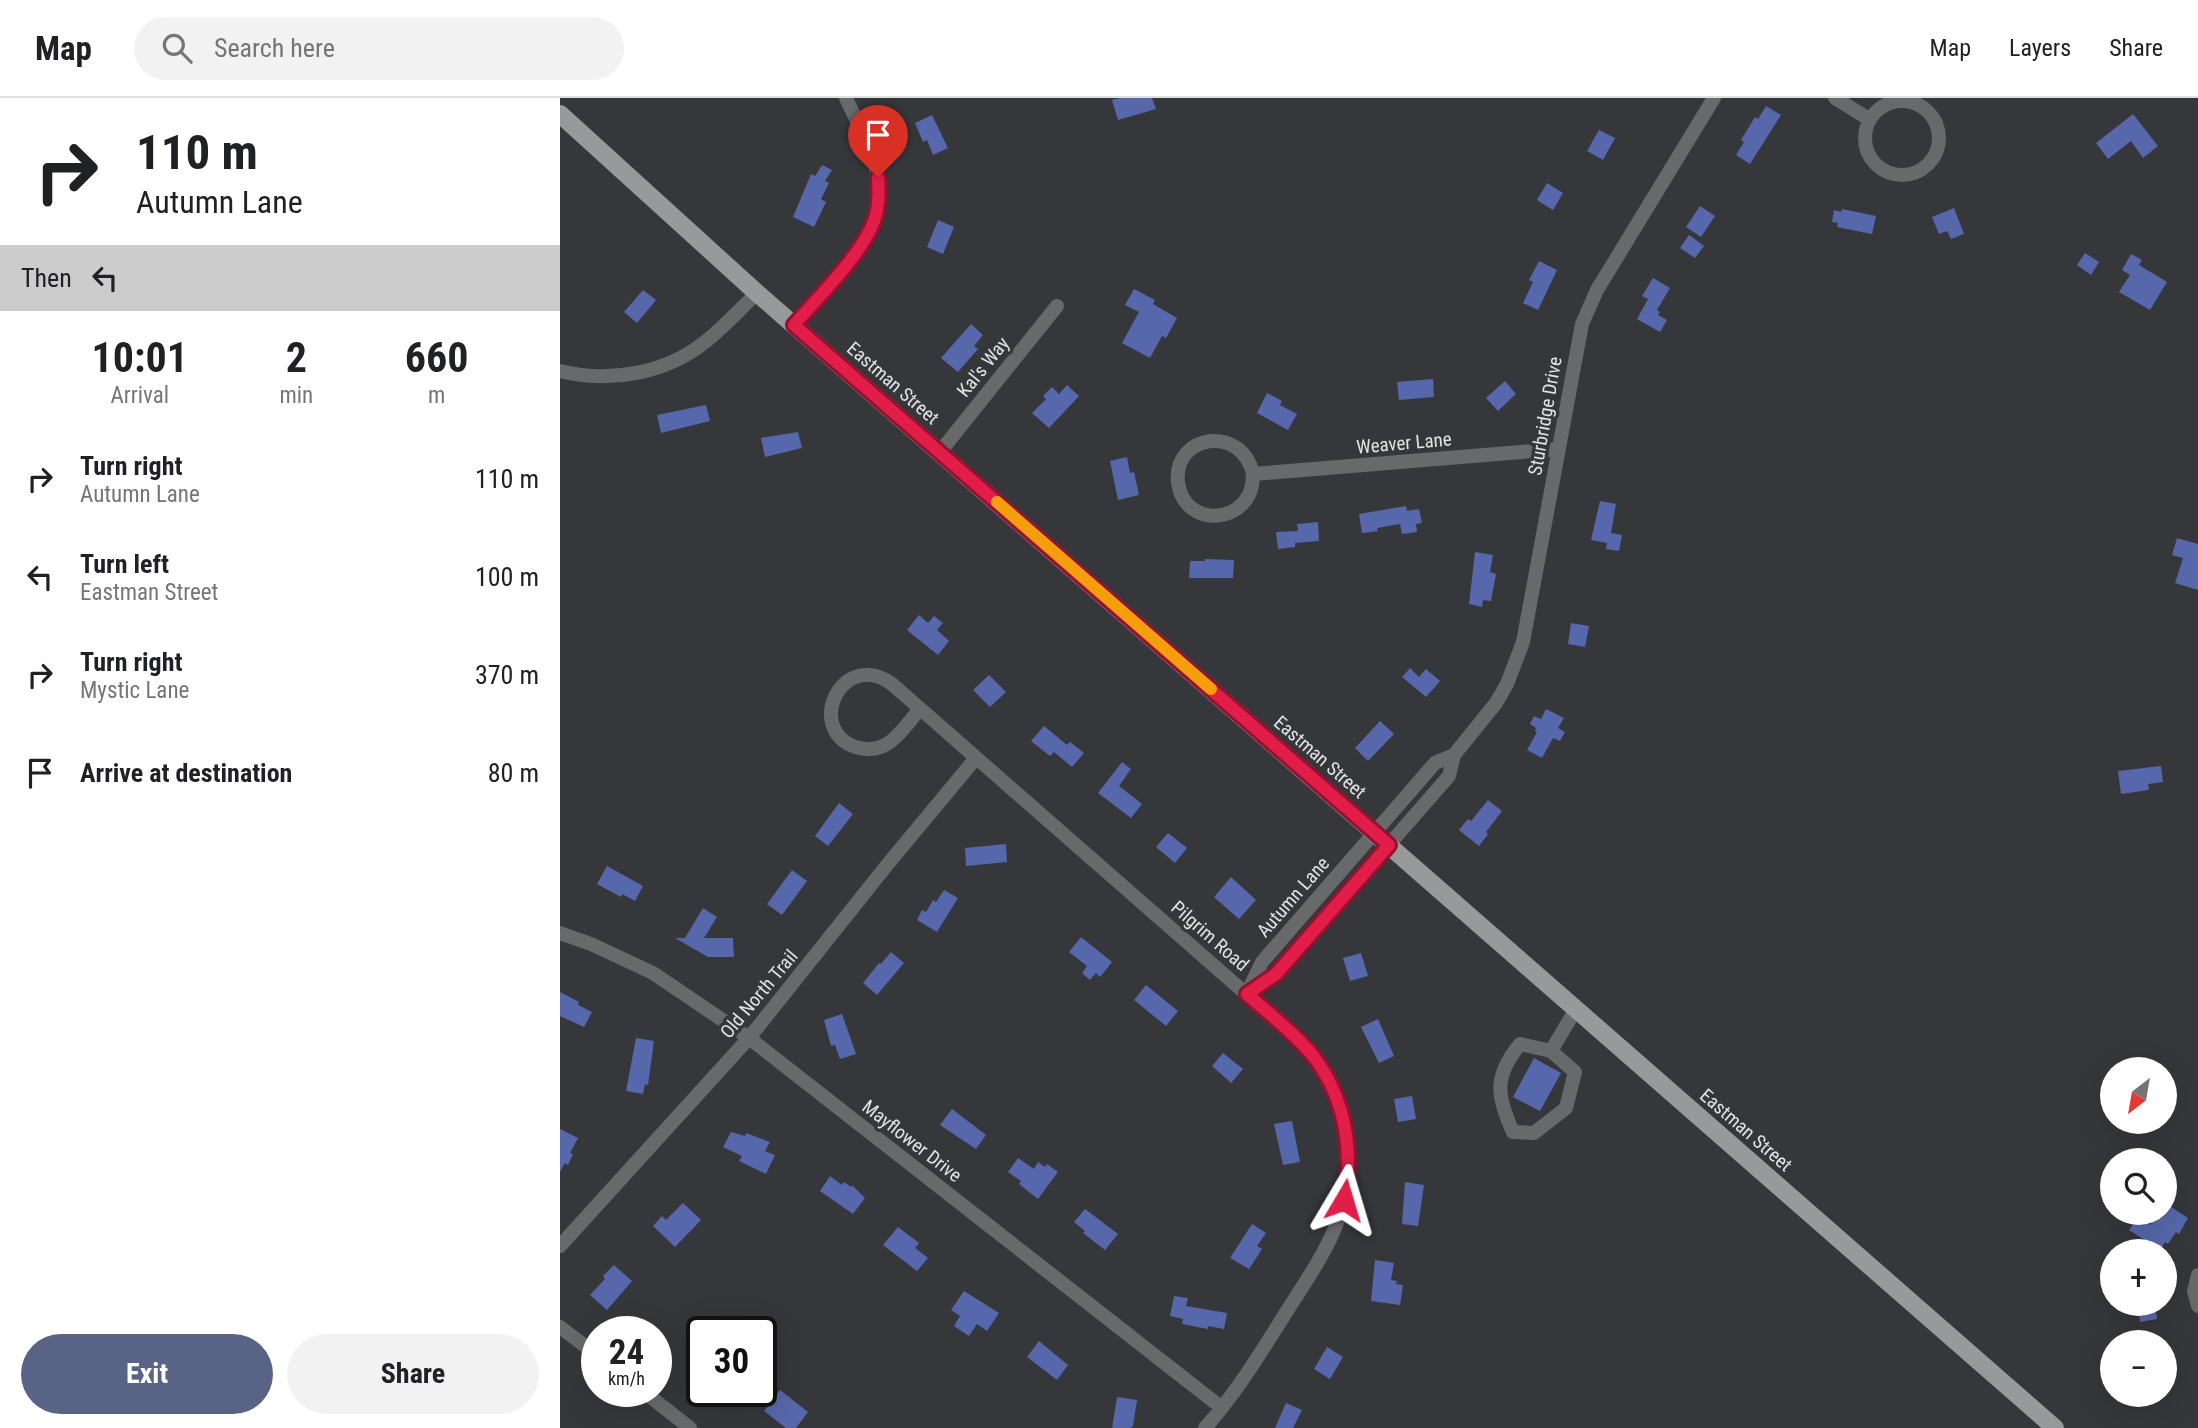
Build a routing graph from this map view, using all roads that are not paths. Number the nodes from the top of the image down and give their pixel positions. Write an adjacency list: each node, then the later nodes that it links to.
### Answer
1 (846, 98): 8 (street)
2 (1714, 98): 10 (street, Sturbridge Drive)
3 (1835, 98): 5 (street)
4 (560, 114): 6 (main road, Eastman Street)
5 (1869, 120): 5 (street)
6 (757, 293): 8 (main road, Eastman Street); 9 (street)
7 (1057, 306): 11 (street, Kal's Way)
8 (794, 325): 11 (main road, Eastman Street)
9 (560, 371)
10 (1558, 449): 12 (street, Weaver Lane); 14 (street, Sturbridge Drive)
11 (940, 452): 16 (main road, Eastman Street)
12 (1253, 474): 12 (street)
13 (920, 709): 13 (street, Pilgrim Road); 15 (street, Pilgrim Road)
14 (1454, 755): 16 (street, Sturbridge Drive); 17 (street, Sturbridge Drive)
15 (976, 758): 19 (street, Pilgrim Road); 21 (street, Old North Trail)
16 (1375, 832): 17 (main road, Eastman Street); 19 (street, Autumn Lane)
17 (1389, 845): 19 (street, Autumn Lane); 20 (main road, Eastman Street)
18 (560, 933): 21 (street, Mayflower Drive)
19 (1247, 994): 29 (street, Pilgrim Road)
20 (1576, 1009): 22 (street); 32 (main road, Eastman Street)
21 (749, 1038): 23 (street, Old North Trail); 29 (street, Mayflower Drive)
22 (1551, 1051): 22 (street)
23 (560, 1246)
24 (2198, 1276): 25 (street)
25 (2198, 1306)
26 (560, 1327): 27 (street)
27 (581, 1343)
28 (663, 1407): 30 (street)
29 (1222, 1408): 31 (street, Pilgrim Road)
30 (690, 1428)
31 (1205, 1428)
32 (2054, 1428)

